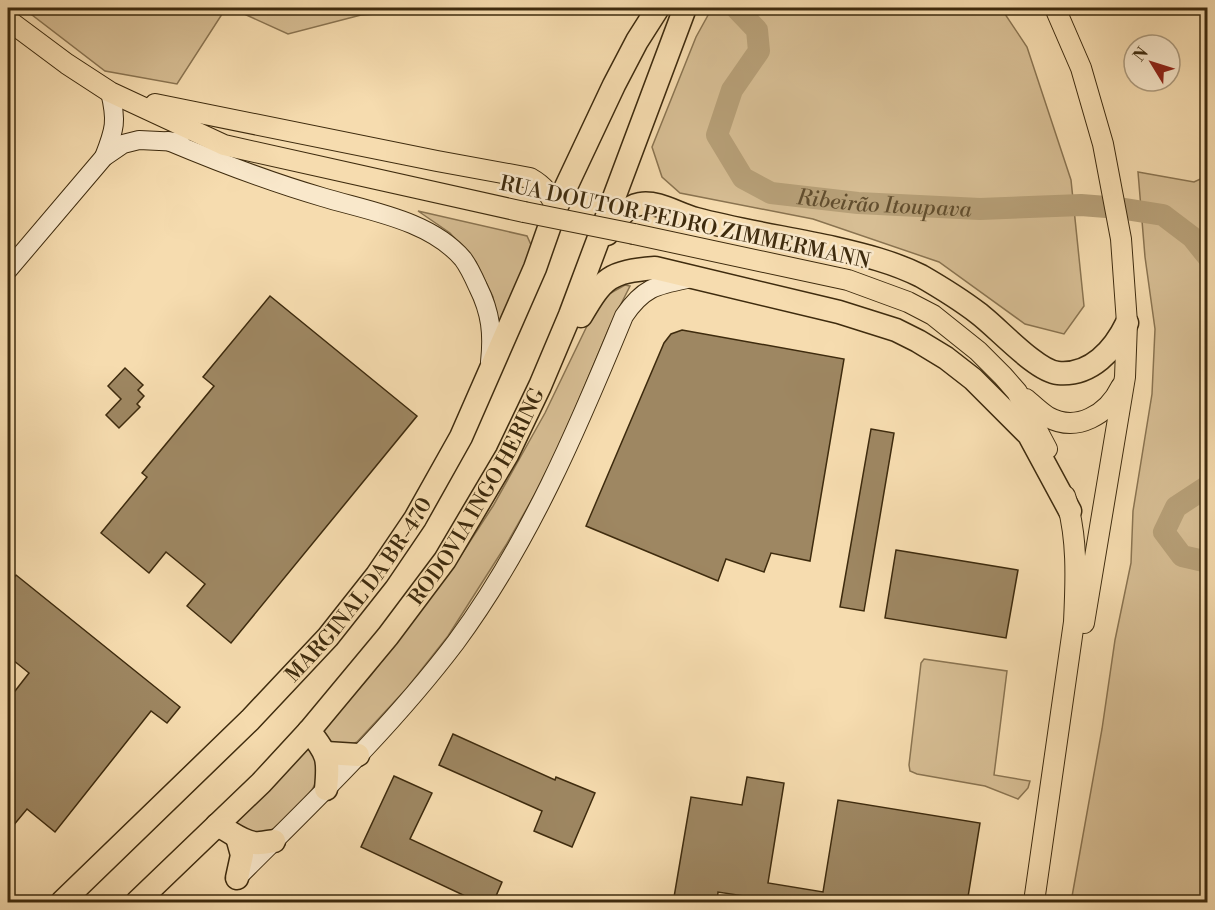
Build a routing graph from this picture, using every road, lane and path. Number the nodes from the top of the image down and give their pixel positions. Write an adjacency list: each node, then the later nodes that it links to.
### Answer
1 (1055, 8): 13 (main road, RUA DOUTOR PEDRO ZIMMERMANN)
2 (658, 9): 9 (highway, MARGINAL DA BR-470)
3 (683, 15): 10 (highway, RODOVIA INGO HERING)
4 (8, 20): 5 (main road, RUA DOUTOR PEDRO ZIMMERMANN)
5 (110, 92): 7 (main road, RUA DOUTOR PEDRO ZIMMERMANN); 8 (main road); 9 (main road)
6 (168, 141): 7 (main road); 8 (main road); 14 (main road)
7 (224, 145): 17 (main road, RUA DOUTOR PEDRO ZIMMERMANN, bridge)
8 (104, 157): 11 (main road)
9 (556, 208): 14 (highway, MARGINAL DA BR-470)
10 (592, 255): 13 (highway); 16 (highway, RODOVIA INGO HERING)
11 (8, 270)
12 (694, 277): 16 (highway); 18 (highway); 22 (main road)
13 (1127, 323): 15 (main road, RUA DOUTOR PEDRO ZIMMERMANN)
14 (490, 373): 28 (highway, MARGINAL DA BR-470)
15 (1125, 377): 17 (main road); 19 (main road, RUA DOUTOR PEDRO ZIMMERMANN)
16 (540, 386): 20 (highway, RODOVIA INGO HERING)
17 (1017, 392): 18 (main road, RUA DOUTOR PEDRO ZIMMERMANN)
18 (1070, 511): 19 (main road, RUA DOUTOR PEDRO ZIMMERMANN)
19 (1060, 719): 30 (main road, RUA DOUTOR PEDRO ZIMMERMANN)
20 (309, 731): 21 (highway); 24 (highway, RODOVIA INGO HERING)
21 (326, 753): 22 (highway); 23 (highway)
22 (358, 755): 23 (main road)
23 (326, 789): 26 (main road)
24 (217, 825): 25 (highway); 29 (highway, RODOVIA INGO HERING)
25 (237, 837): 26 (highway); 27 (highway)
26 (274, 841): 27 (main road)
27 (237, 878)
28 (62, 903)
29 (137, 903)
30 (1034, 903)

